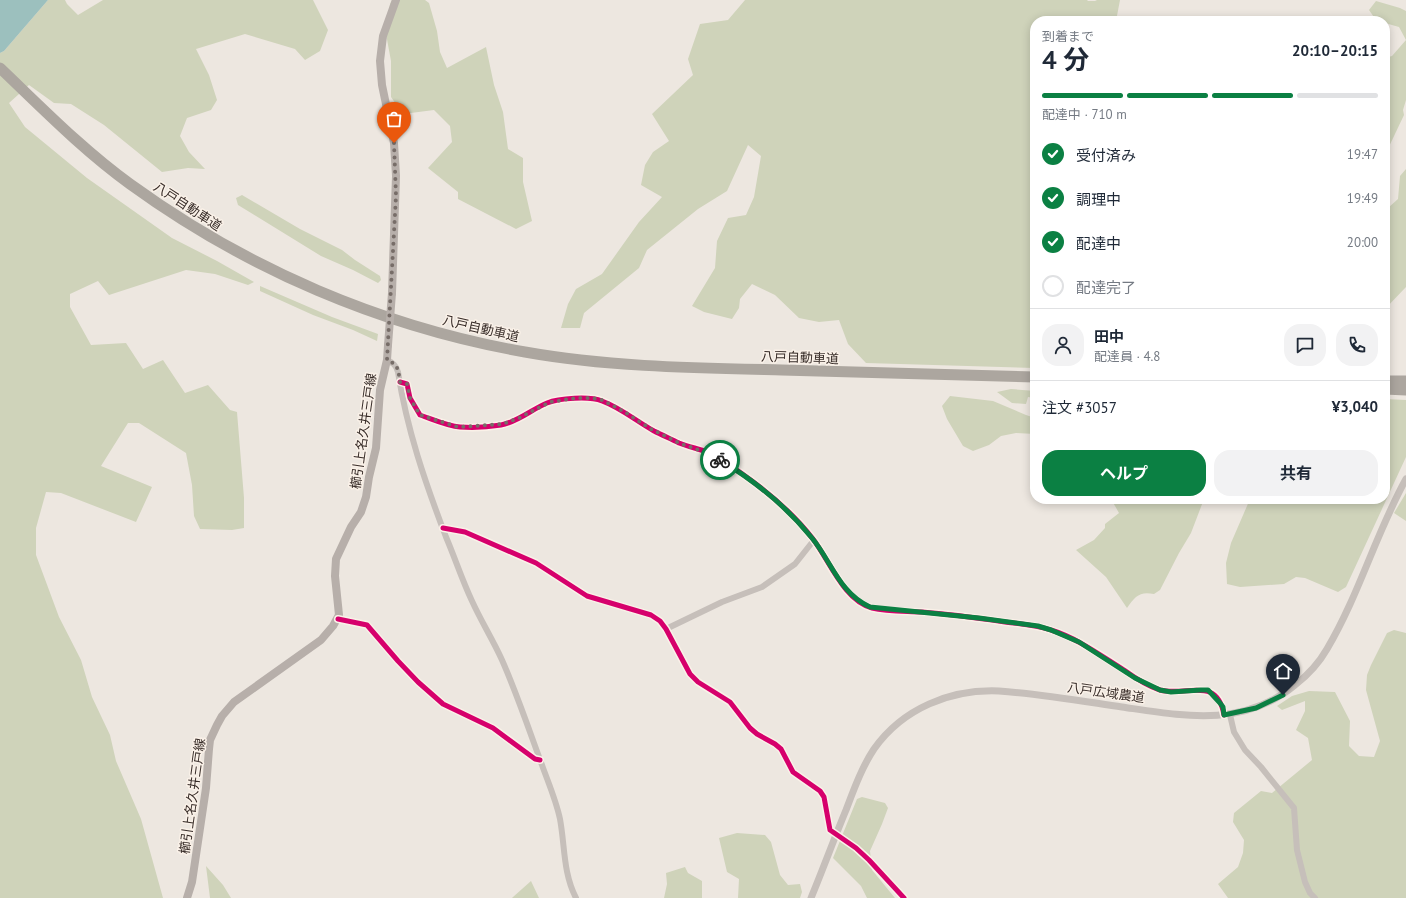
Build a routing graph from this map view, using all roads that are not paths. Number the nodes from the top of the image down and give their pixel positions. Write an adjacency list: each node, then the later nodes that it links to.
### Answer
1 (396, 0): 5 (main road, 櫛引上名久井三戸線, bridge)
2 (0, 68): 4 (highway, 八戸自動車道)
3 (0, 76): 4 (highway, 八戸自動車道)
4 (30, 102): 6 (highway, 八戸自動車道); 10 (highway, 八戸自動車道)
5 (387, 360): 9 (street); 16 (main road, 櫛引上名久井三戸線)
6 (1030, 377)
7 (1390, 381): 8 (highway)
8 (1406, 381)
9 (400, 382): 14 (street); 15 (street)
10 (1030, 383)
11 (1390, 389): 12 (highway)
12 (1406, 390)
13 (1406, 479): 18 (street, 八戸広域農道)
14 (443, 528): 17 (street); 19 (street)
15 (814, 540): 17 (street); 18 (street)
16 (338, 619): 19 (street); 21 (main road, 櫛引上名久井三戸線)
17 (666, 629): 20 (street)
18 (1227, 715): 20 (street, 八戸広域農道); 25 (street)
19 (540, 760): 22 (street)
20 (836, 834): 23 (street, 八戸広域農道); 24 (street)
21 (187, 898)
22 (576, 898)
23 (811, 898)
24 (904, 898)
25 (1315, 898)

